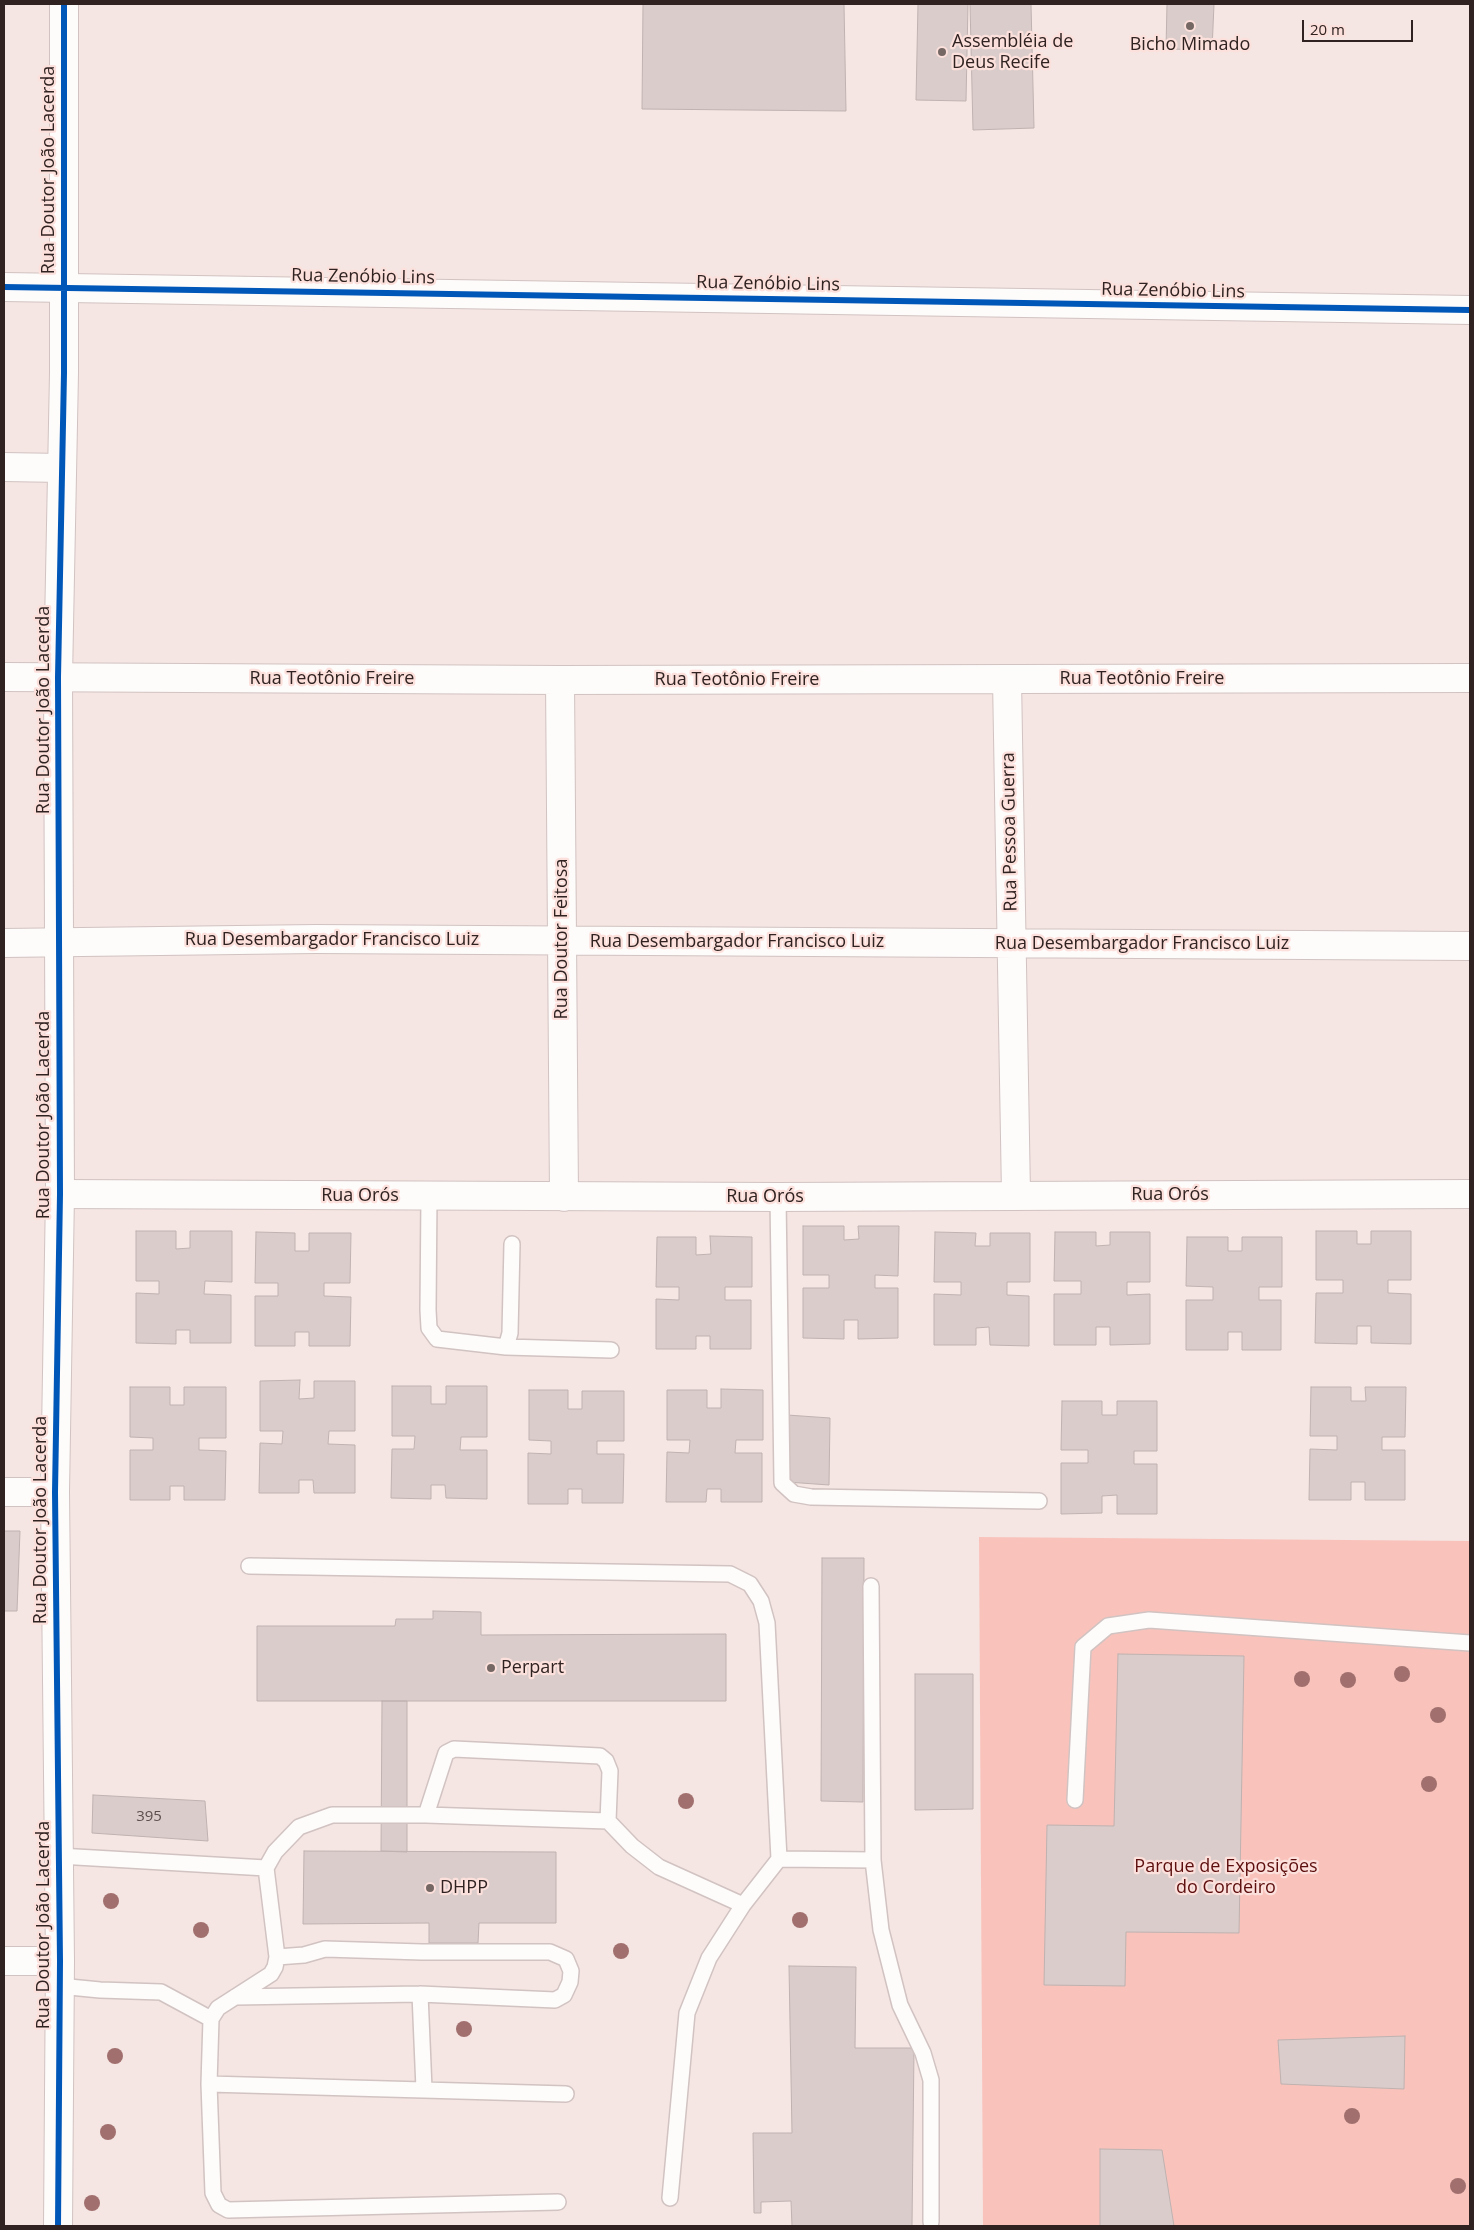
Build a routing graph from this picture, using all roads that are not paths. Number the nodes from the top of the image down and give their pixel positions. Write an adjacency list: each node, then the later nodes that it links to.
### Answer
1 (64, 4): 3 (street, Rua Doutor João Lacerda)
2 (4, 287): 3 (street, Rua Zenóbio Lins)
3 (65, 288): 4 (street, Rua Zenóbio Lins); 6 (street, Rua Doutor João Lacerda)
4 (1470, 310)
5 (4, 467): 6 (street)
6 (62, 468): 8 (street, Rua Doutor João Lacerda)
7 (4, 677): 8 (street, Rua Teotônio Freire)
8 (58, 677): 11 (street, Rua Teotônio Freire); 13 (street, Rua Doutor João Lacerda)
9 (1470, 678): 10 (street, Rua Teotônio Freire)
10 (1007, 679): 11 (street, Rua Teotônio Freire); 15 (street, Rua Pessoa Guerra)
11 (560, 680): 12 (street, Rua Doutor Feitosa)
12 (562, 941): 13 (street, Rua Desembargador Francisco Luiz); 15 (street, Rua Desembargador Francisco Luiz); 21 (street, Rua Doutor Feitosa)
13 (59, 942): 14 (street, Rua Desembargador Francisco Luiz); 17 (street, Rua Doutor João Lacerda)
14 (4, 943)
15 (1012, 943): 16 (street, Rua Desembargador Francisco Luiz); 19 (street, Rua Pessoa Guerra)
16 (1470, 946)
17 (60, 1194): 20 (street, Rua Orós); 27 (street, Rua Doutor João Lacerda)
18 (1470, 1194): 19 (street, Rua Orós)
19 (1016, 1195): 22 (street, Rua Orós)
20 (429, 1196): 21 (street, Rua Orós); 24 (lane)
21 (564, 1197): 22 (street, Rua Orós)
22 (778, 1197): 28 (lane)
23 (512, 1244): 24 (lane)
24 (506, 1347): 25 (lane)
25 (611, 1350)
26 (4, 1492): 27 (street)
27 (55, 1492): 35 (street, Rua Doutor João Lacerda)
28 (1039, 1501)
29 (249, 1566): 36 (lane)
30 (871, 1586): 37 (lane)
31 (1470, 1643): 32 (lane)
32 (1075, 1800)
33 (426, 1815): 34 (lane); 34 (lane); 38 (lane)
34 (608, 1821): 39 (lane)
35 (59, 1856): 38 (lane); 42 (street, Rua Doutor João Lacerda)
36 (779, 1859): 37 (lane); 39 (lane)
37 (873, 1860): 51 (lane)
38 (266, 1868): 40 (lane)
39 (743, 1905): 49 (lane)
40 (277, 1957): 43 (lane); 44 (lane)
41 (4, 1961): 42 (street)
42 (60, 1974): 45 (lane); 52 (street, Rua Doutor João Lacerda)
43 (420, 1994): 44 (lane); 47 (lane)
44 (234, 1997): 45 (lane)
45 (211, 2020): 46 (lane)
46 (209, 2084): 47 (lane); 50 (lane)
47 (424, 2089): 48 (lane)
48 (566, 2094)
49 (670, 2198)
50 (558, 2202)
51 (931, 2222)
52 (58, 2226)

